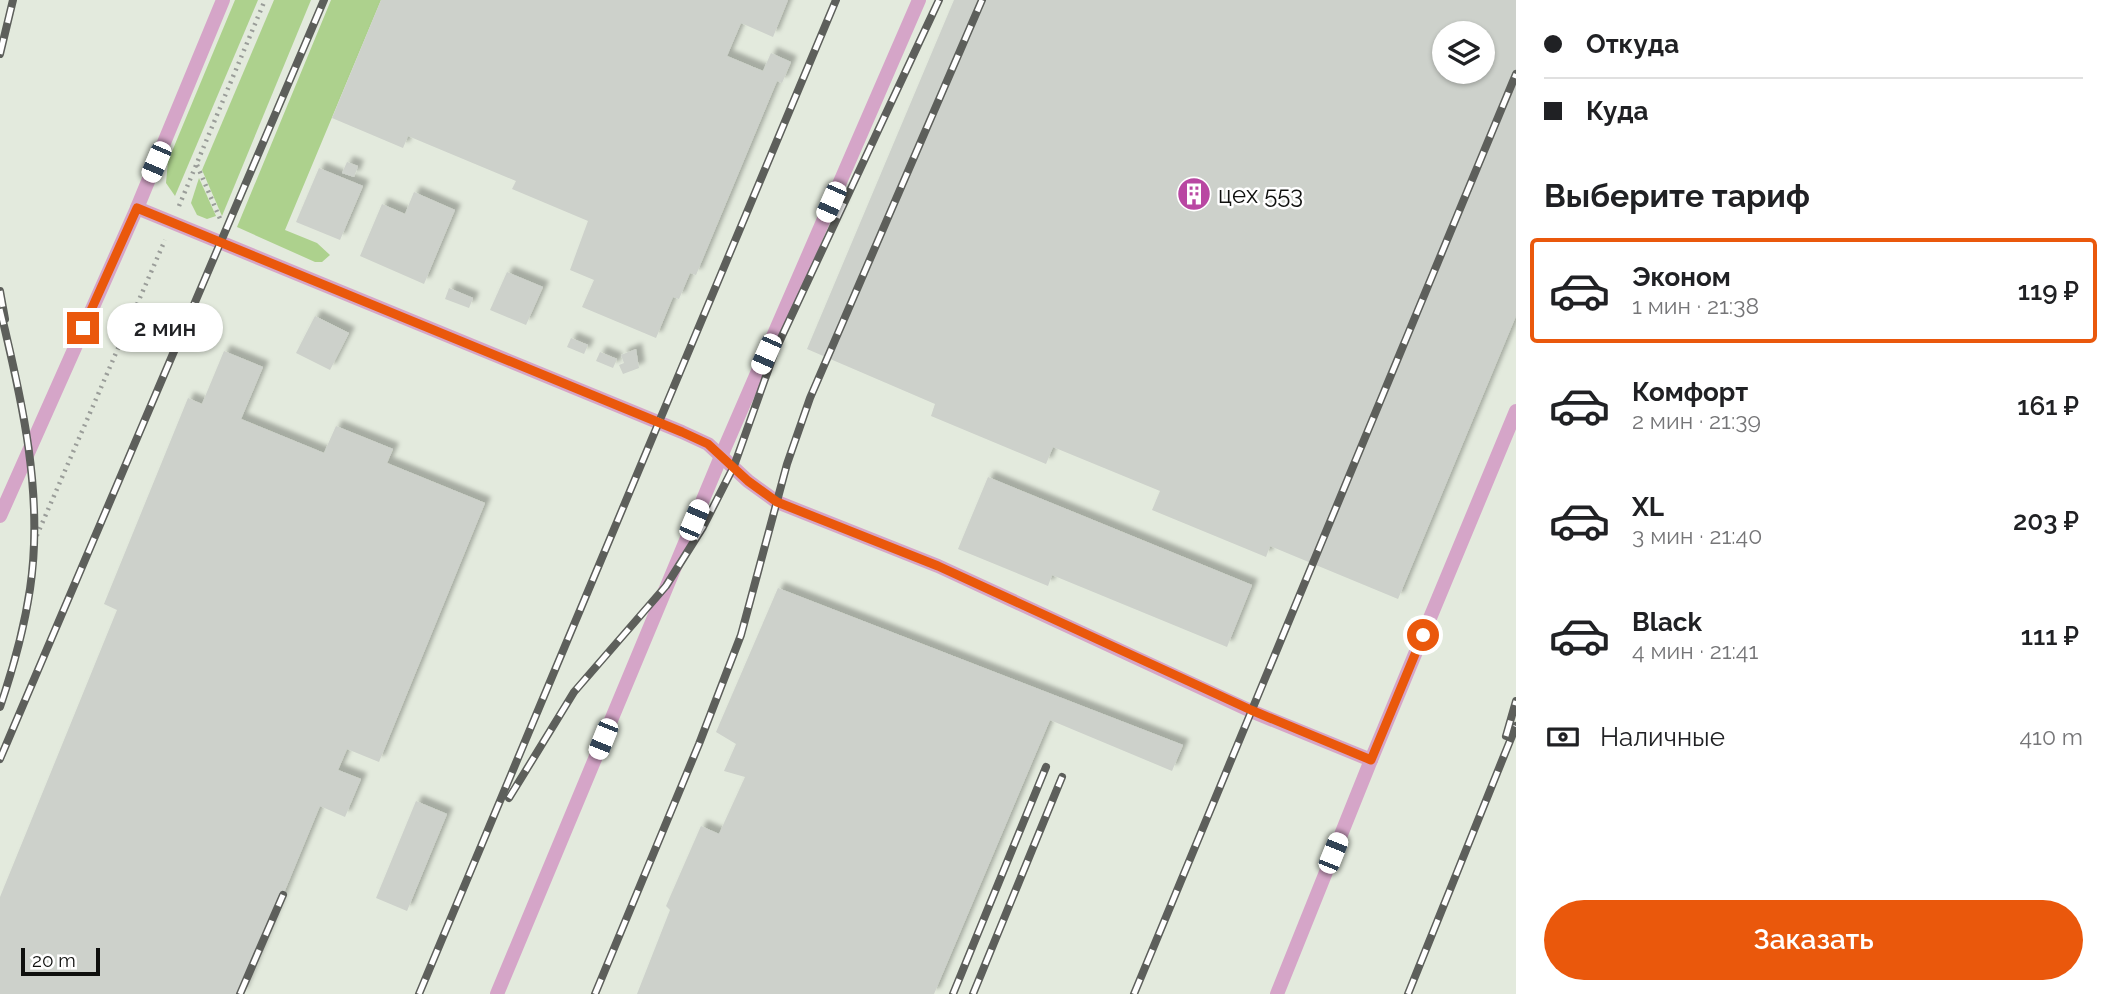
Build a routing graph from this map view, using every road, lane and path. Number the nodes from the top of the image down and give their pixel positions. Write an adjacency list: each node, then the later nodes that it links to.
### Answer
1 (223, 0): 5 (lane)
2 (265, 0): 4 (path)
3 (919, 0): 9 (lane)
4 (196, 164): 6 (path); 7 (path)
5 (137, 208): 7 (lane); 10 (lane)
6 (221, 221)
7 (172, 223): 9 (lane); 11 (path)
8 (1516, 411): 12 (lane)
9 (722, 454): 12 (lane); 13 (lane)
10 (0, 516)
11 (34, 542)
12 (1371, 760): 14 (lane)
13 (497, 994)
14 (1277, 994)

